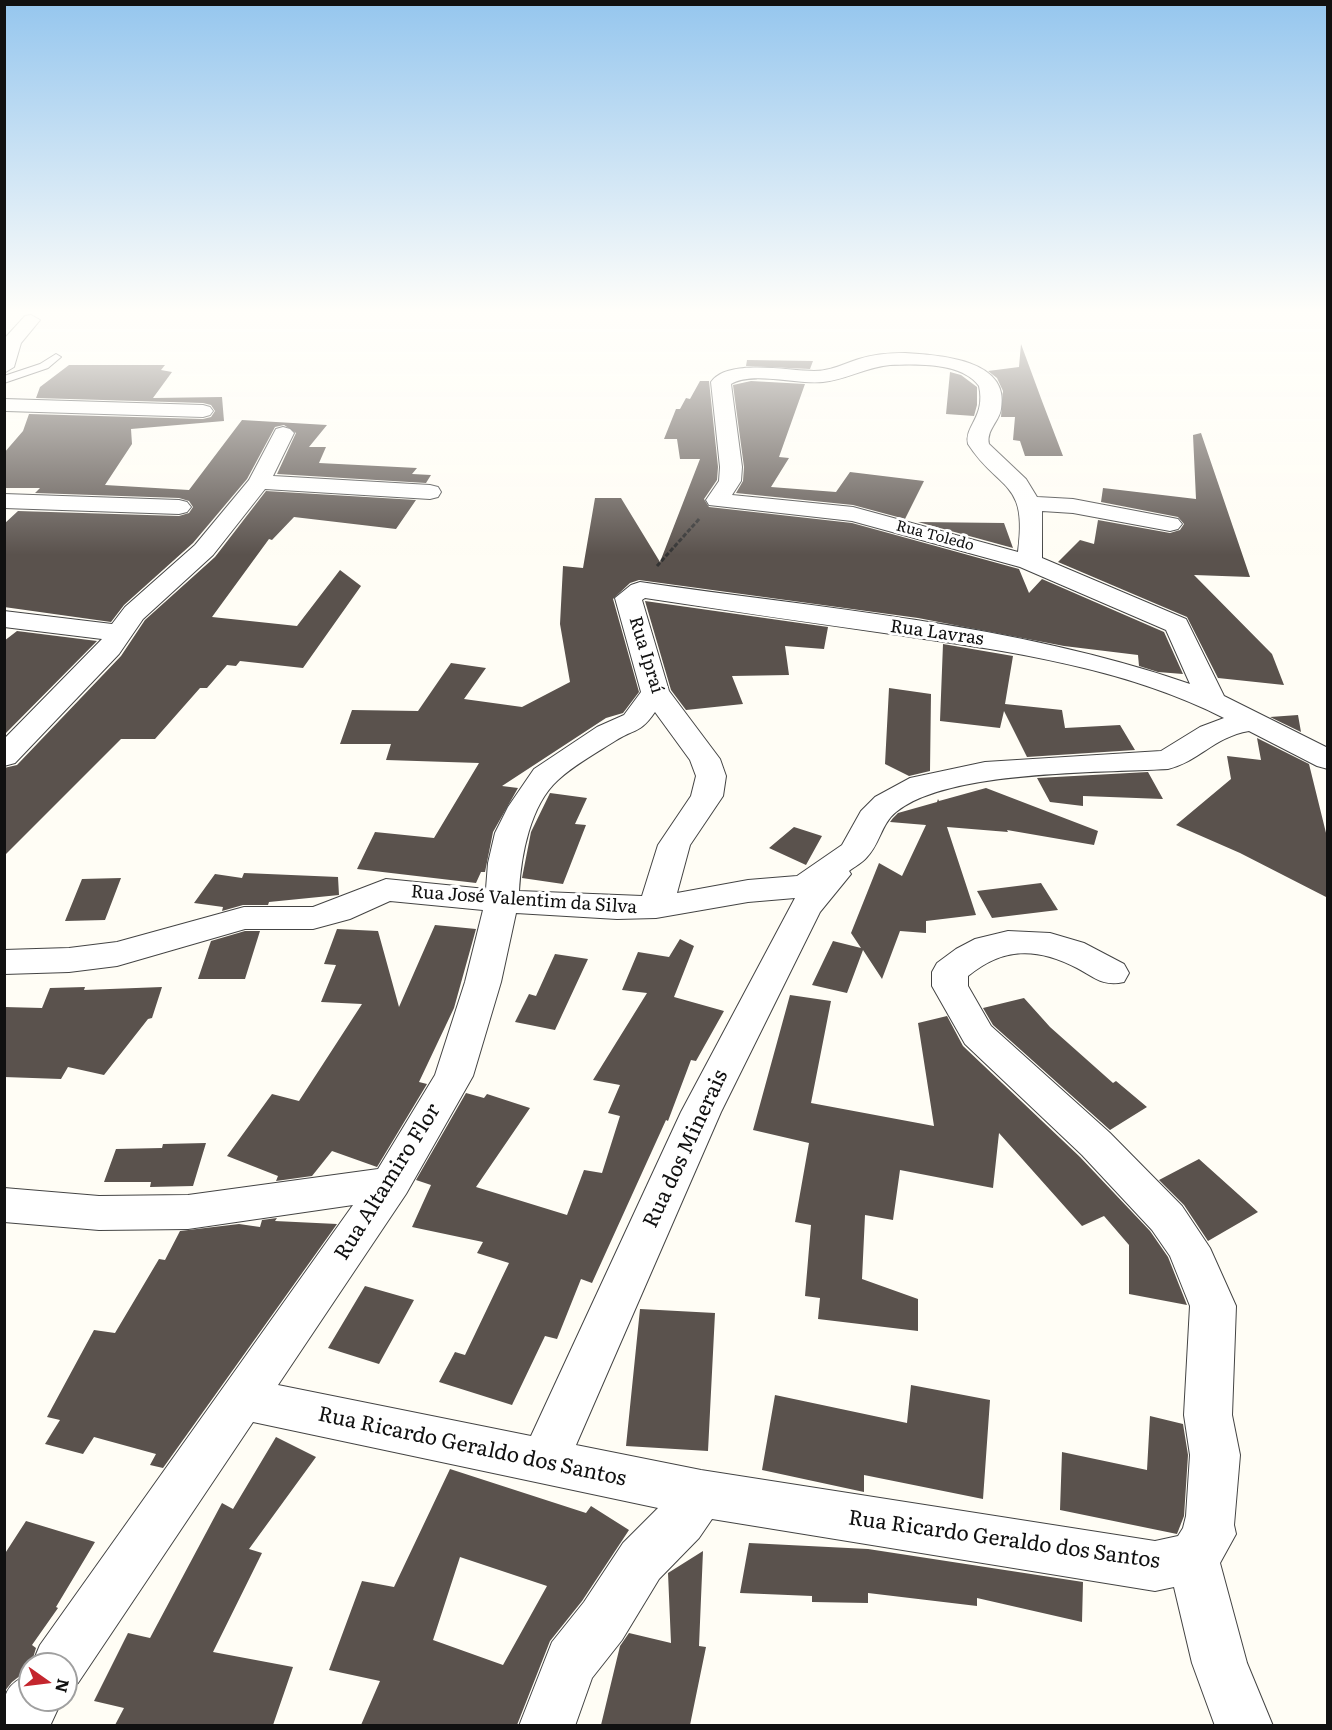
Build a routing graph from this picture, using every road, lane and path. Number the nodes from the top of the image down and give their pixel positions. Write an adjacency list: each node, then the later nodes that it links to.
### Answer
1 (6, 394): 4 (street)
2 (723, 394): 8 (street)
3 (990, 394): 10 (street)
4 (203, 411)
5 (283, 433): 6 (street)
6 (260, 482): 7 (street); 16 (street)
7 (430, 492)
8 (717, 500): 13 (street, Rua Toledo); 14 (path, Rua Ipraí)
9 (4, 501): 11 (street)
10 (1029, 503): 12 (street); 13 (street)
11 (179, 507)
12 (1170, 524)
13 (1029, 562): 18 (street, Rua Toledo)
14 (657, 591): 17 (street, Rua Ipraí); 18 (street, Rua Lavras)
15 (4, 619): 16 (street)
16 (118, 633): 20 (street)
17 (655, 692): 23 (street, Rua Altamiro Flor); 24 (street, Rua Ipraí)
18 (1212, 700): 19 (street, Rua Lavras)
19 (1252, 722): 21 (street, Rua Lavras); 22 (street, Rua José Valentim da Silva)
20 (4, 757)
21 (1328, 760)
22 (855, 851): 24 (street, Rua José Valentim da Silva); 30 (street, Rua dos Minerais)
23 (502, 901): 24 (street, Rua José Valentim da Silva); 25 (street, Rua José Valentim da Silva); 27 (street, Rua Altamiro Flor)
24 (656, 907)
25 (4, 962)
26 (1111, 973): 32 (street)
27 (391, 1183): 28 (street); 29 (street, Rua Altamiro Flor)
28 (4, 1205)
29 (244, 1399): 30 (street, Rua Ricardo Geraldo dos Santos); 33 (street, Rua Altamiro Flor)
30 (543, 1463): 31 (street, Rua Ricardo Geraldo dos Santos)
31 (701, 1494): 32 (street, Rua Ricardo Geraldo dos Santos); 36 (street)
32 (1193, 1558): 37 (street)
33 (67, 1652)
34 (26, 1712): 35 (street)
35 (17, 1725)
36 (547, 1725)
37 (1245, 1725)

